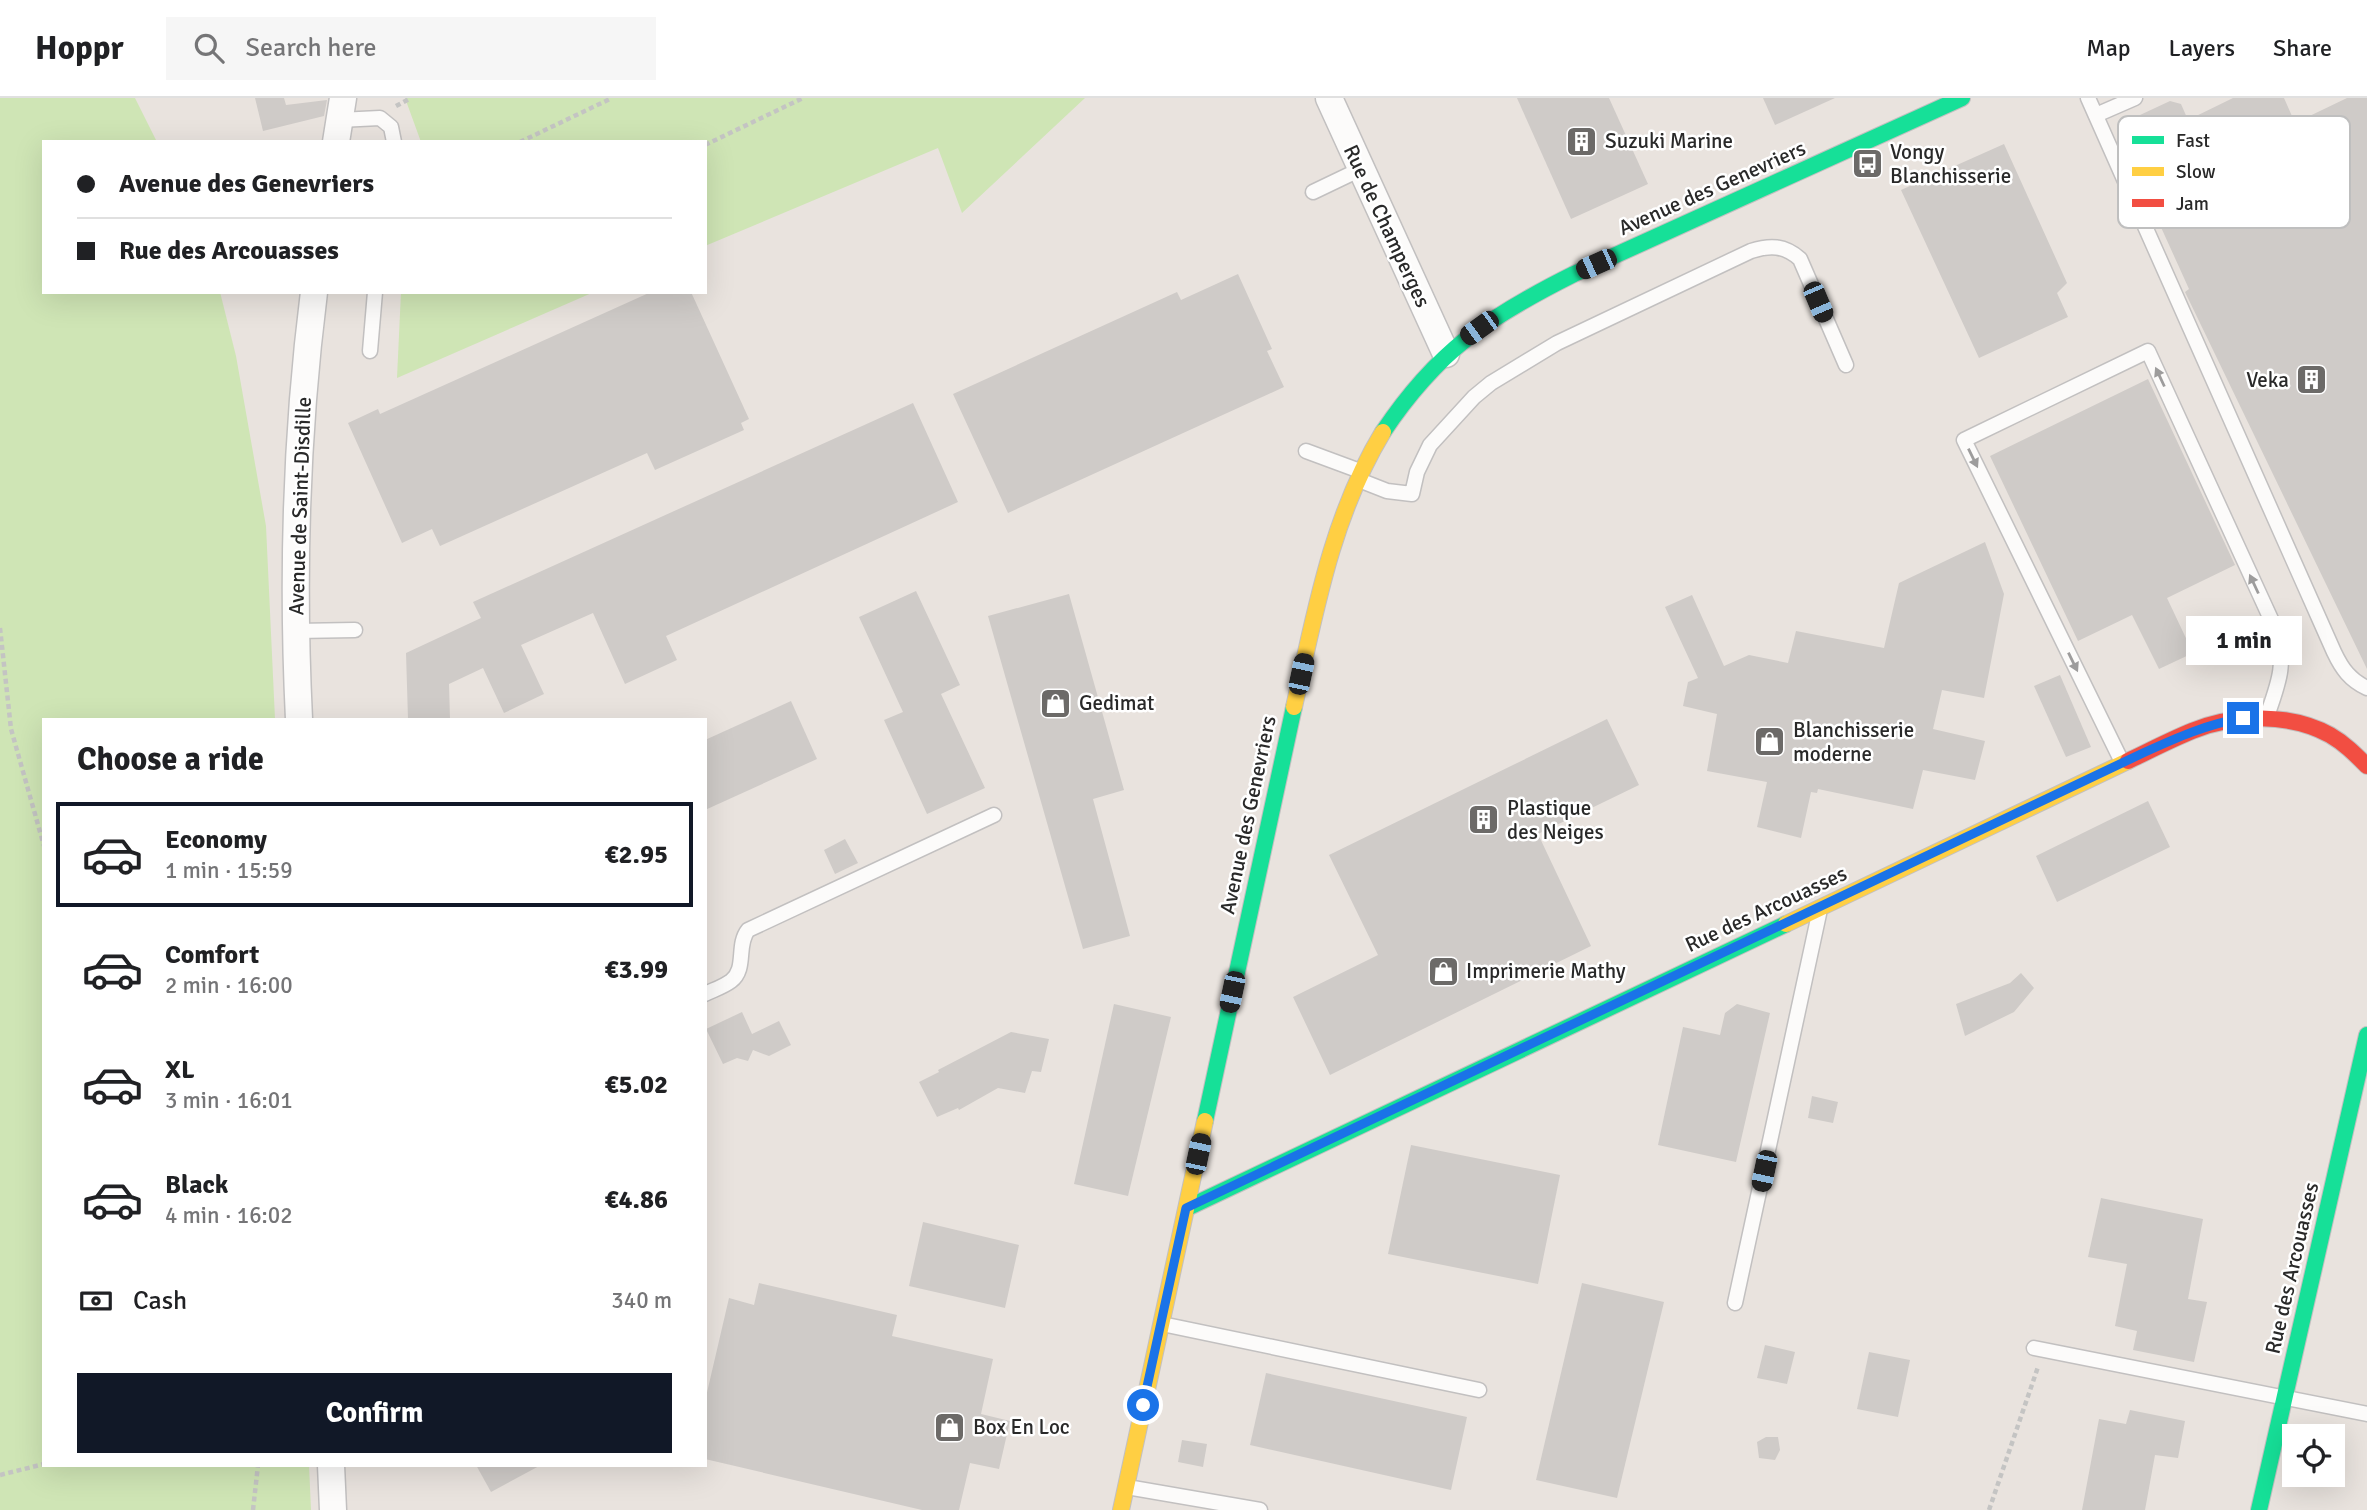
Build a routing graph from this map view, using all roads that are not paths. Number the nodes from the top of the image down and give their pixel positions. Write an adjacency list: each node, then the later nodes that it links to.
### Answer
1 (1329, 98): 9 (street, Rue de Champerges)
2 (1962, 98): 15 (street, Avenue des Genevriers)
3 (2088, 98): 5 (lane)
4 (2135, 98): 5 (lane)
5 (2096, 115): 8 (lane)
6 (339, 120): 7 (lane)
7 (394, 140)
8 (2118, 164)
9 (1362, 169): 10 (lane); 15 (street, Rue de Champerges)
10 (1313, 192)
11 (2146, 228): 21 (lane)
12 (314, 294): 20 (street, Avenue de Saint-Disdille)
13 (375, 294): 14 (lane)
14 (370, 351)
15 (1446, 354): 18 (street, Avenue des Genevriers)
16 (1846, 365): 18 (lane)
17 (1306, 451): 18 (lane)
18 (1359, 475): 30 (street, Avenue des Genevriers)
19 (355, 630): 20 (lane)
20 (296, 631): 22 (street, Avenue de Saint-Disdille)
21 (2367, 688)
22 (299, 718)
23 (2267, 718): 24 (street, Rue des Arcouasses); 24 (lane, one-way to 24); 25 (street, Rue des Arcouasses)
24 (2122, 762): 27 (street, Rue des Arcouasses)
25 (2367, 766)
26 (994, 815): 28 (lane)
27 (1821, 906): 30 (street, Rue des Arcouasses); 31 (lane)
28 (707, 993)
29 (2367, 1035): 35 (street, Rue des Arcouasses)
30 (1186, 1208): 32 (street, Avenue des Genevriers)
31 (1735, 1303)
32 (1161, 1324): 34 (lane); 38 (street, Avenue des Genevriers)
33 (2039, 1349): 35 (lane)
34 (1479, 1390)
35 (2284, 1398): 36 (lane); 42 (street, Rue des Arcouasses)
36 (2367, 1414)
37 (331, 1467): 39 (street)
38 (1126, 1487): 40 (street, Avenue des Genevriers); 41 (lane)
39 (333, 1510)
40 (1121, 1510)
41 (1260, 1510)
42 (2259, 1510)

